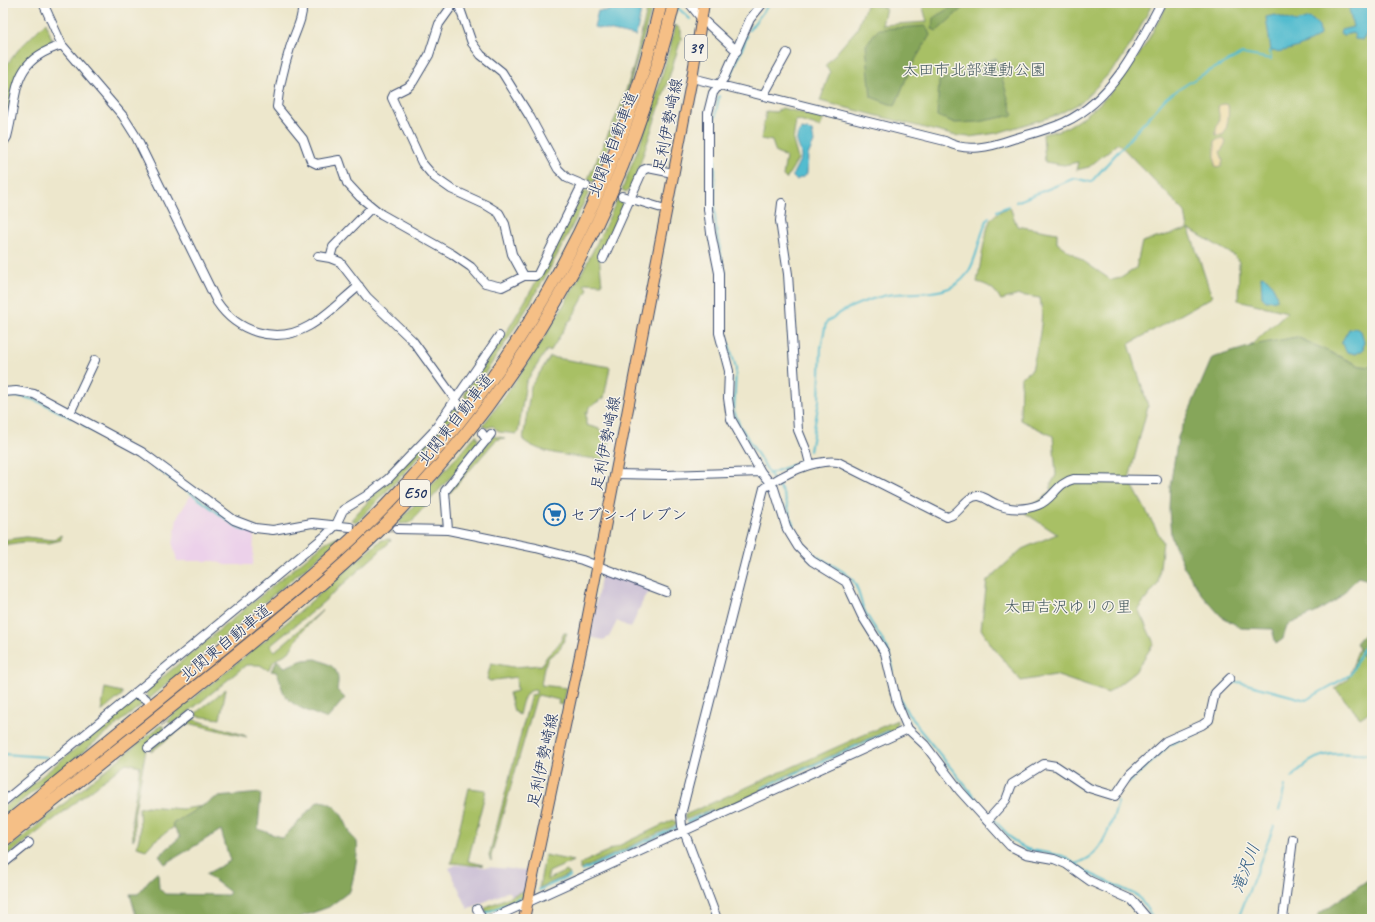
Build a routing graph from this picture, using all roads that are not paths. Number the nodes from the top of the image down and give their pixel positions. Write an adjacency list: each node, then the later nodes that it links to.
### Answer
1 (43, 3): 12 (street)
2 (302, 3): 23 (street)
3 (454, 3): 28 (street)
4 (458, 3): 28 (street)
5 (661, 3): 55 (highway, 北関東自動車道 / E50)
6 (674, 3): 58 (highway, 北関東自動車道 / E50)
7 (689, 3): 11 (street)
8 (705, 3): 11 (main road, 足利伊勢崎線 / 39)
9 (763, 3): 13 (street)
10 (1161, 3): 17 (street)
11 (701, 18): 13 (street); 15 (main road, 足利伊勢崎線 / 39)
12 (62, 45): 18 (street); 29 (street)
13 (737, 51): 16 (street)
14 (787, 53): 17 (street)
15 (692, 78): 16 (street); 19 (main road, 足利伊勢崎線 / 39)
16 (717, 85): 17 (street); 37 (street)
17 (763, 96)
18 (3, 143)
19 (672, 173): 21 (street); 24 (main road, 足利伊勢崎線 / 39)
20 (622, 196): 21 (street)
21 (631, 199): 24 (street); 27 (street)
22 (782, 203): 36 (street)
23 (372, 207): 26 (street); 28 (street)
24 (665, 209): 38 (main road, 足利伊勢崎線 / 39)
25 (318, 256): 26 (street)
26 (330, 258): 29 (street)
27 (603, 259)
28 (524, 276)
29 (359, 286): 33 (street)
30 (498, 336): 33 (street)
31 (95, 360): 34 (street)
32 (3, 392): 34 (street)
33 (458, 402): 41 (street)
34 (70, 412): 41 (street)
35 (486, 436): 44 (street)
36 (810, 464): 39 (street); 40 (street)
37 (761, 472): 38 (street); 40 (street)
38 (615, 474): 45 (main road, 足利伊勢崎線 / 39)
39 (1157, 480)
40 (770, 483): 51 (street); 56 (street)
41 (336, 525): 42 (street); 48 (street)
42 (350, 528)
43 (397, 529): 44 (street)
44 (448, 530): 45 (street)
45 (596, 566): 46 (street); 61 (main road, 足利伊勢崎線 / 39)
46 (666, 592)
47 (1230, 678): 54 (street)
48 (135, 693): 49 (street); 53 (street)
49 (146, 699)
50 (189, 715): 52 (street)
51 (908, 729): 54 (street); 56 (street)
52 (148, 748)
53 (3, 802)
54 (987, 821): 67 (street)
55 (3, 826)
56 (684, 831): 61 (street); 66 (street)
57 (1293, 839): 68 (street)
58 (3, 841)
59 (29, 843): 60 (street)
60 (3, 862)
61 (528, 902): 64 (street); 65 (main road, 足利伊勢崎線 / 39)
62 (477, 909): 63 (street)
63 (482, 919)
64 (491, 919)
65 (524, 919)
66 (718, 919)
67 (1148, 919)
68 (1283, 919)

